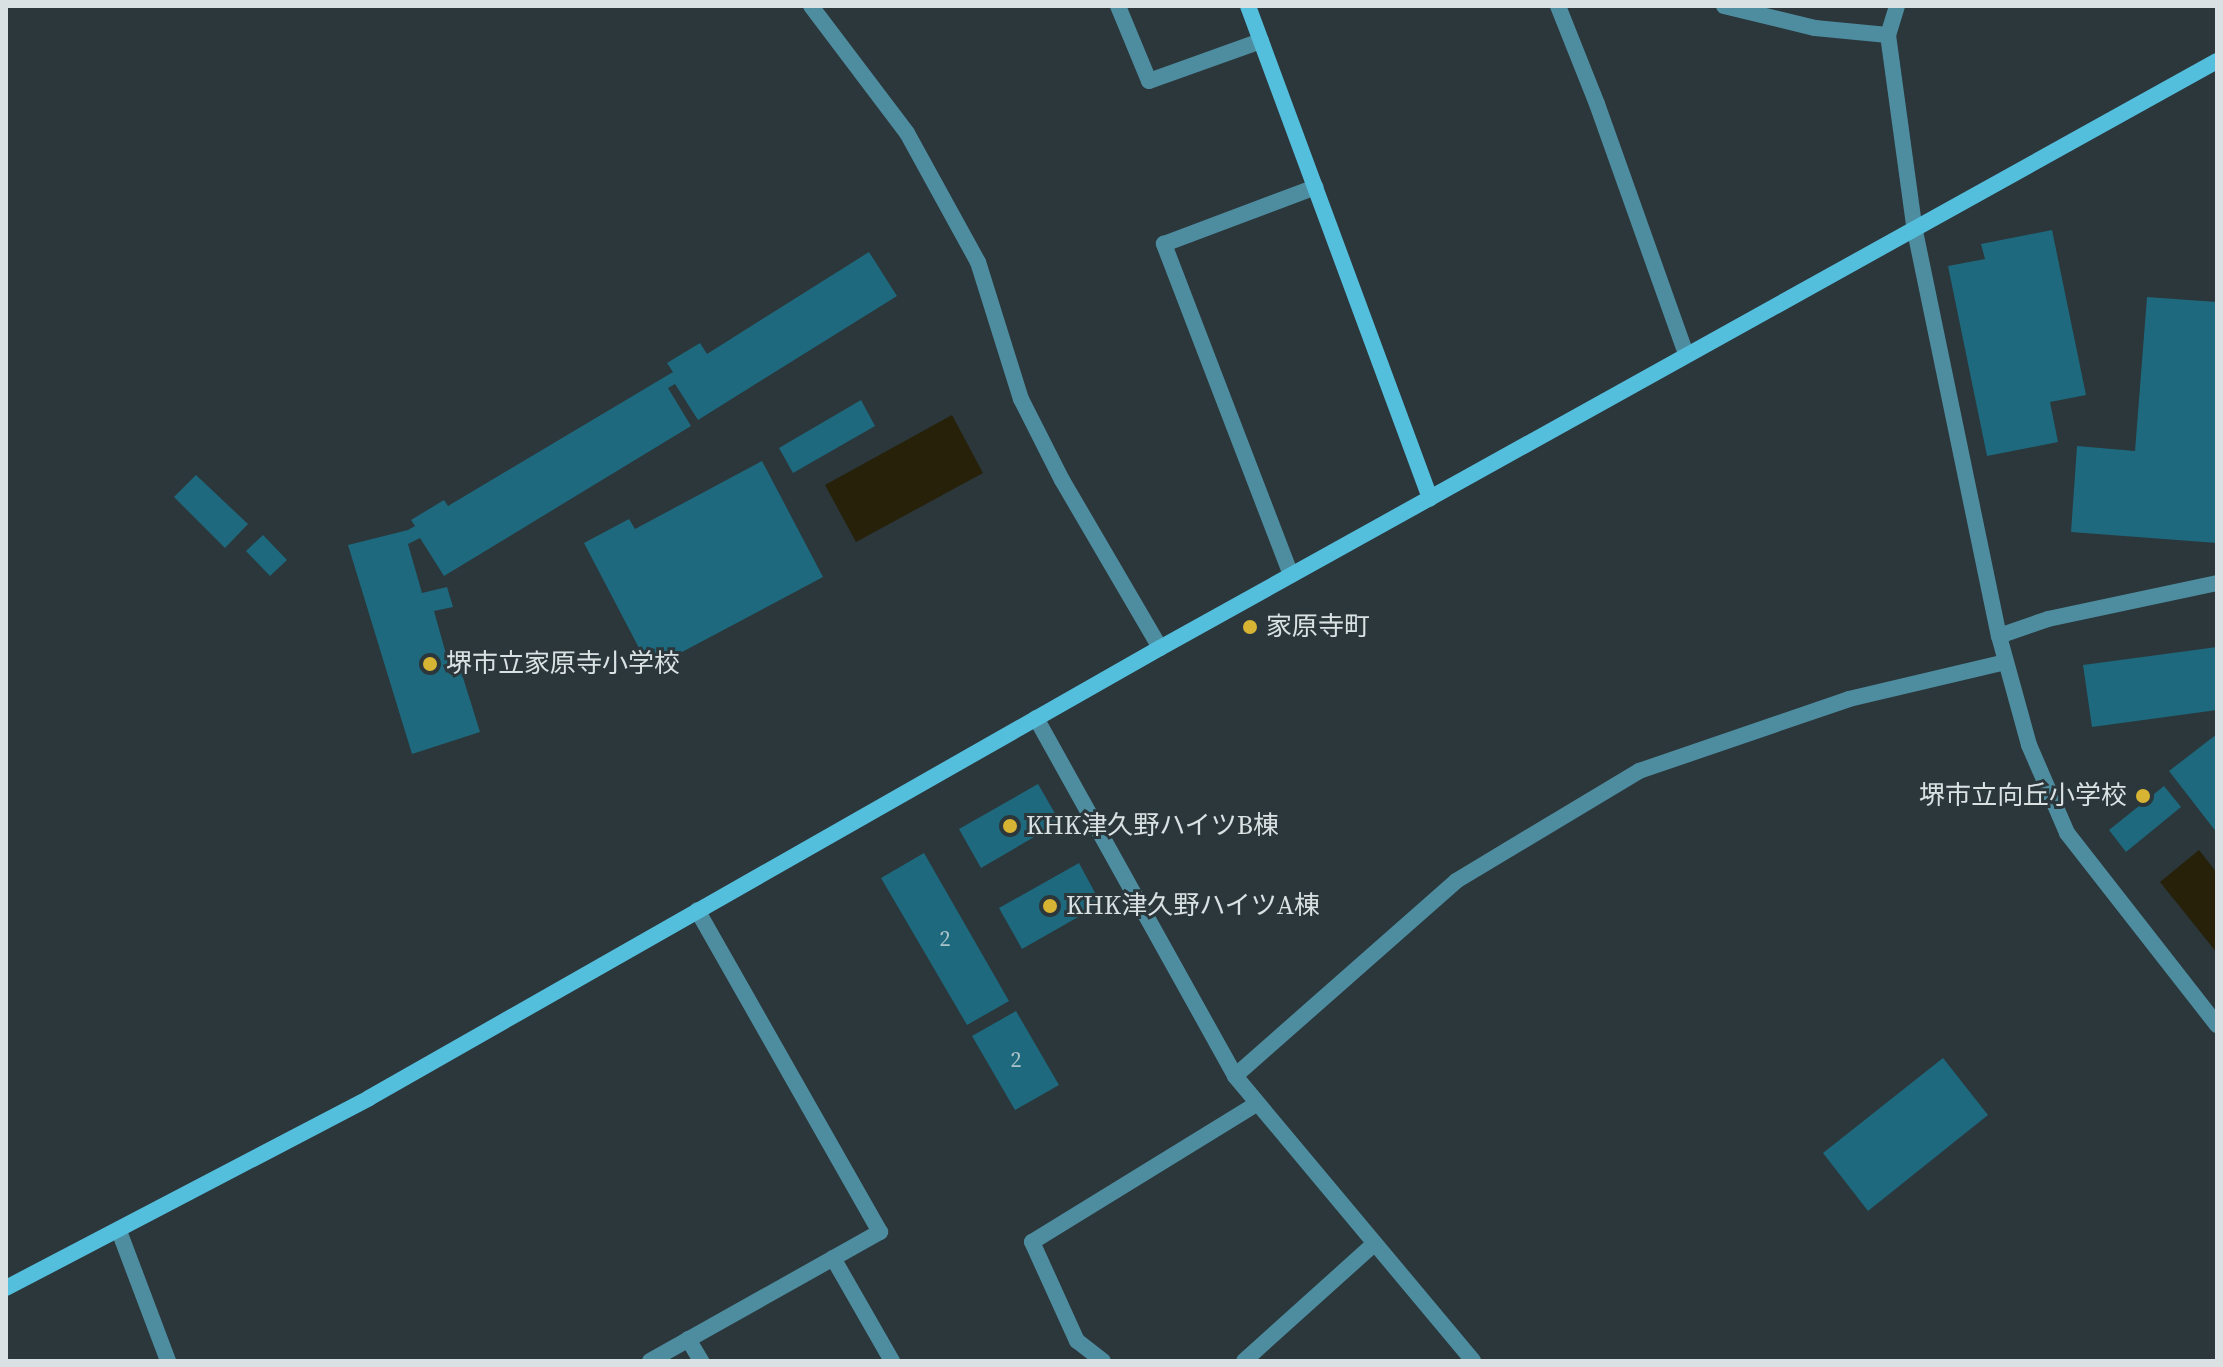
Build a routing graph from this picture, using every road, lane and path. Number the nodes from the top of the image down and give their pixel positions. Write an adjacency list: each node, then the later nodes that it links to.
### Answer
1 (811, 6): 17 (street)
2 (1118, 6): 8 (street)
3 (1248, 6): 8 (street)
4 (1558, 6): 12 (street)
5 (1724, 6): 7 (street)
6 (1897, 6): 7 (street)
7 (1888, 35): 11 (street)
8 (1261, 41): 10 (street)
9 (2217, 61): 11 (street)
10 (1316, 187): 13 (street); 14 (street)
11 (1915, 231): 12 (street); 16 (street)
12 (1686, 354): 13 (street)
13 (1430, 498): 14 (street)
14 (1291, 575): 17 (street)
15 (2217, 583): 16 (street)
16 (1999, 636): 18 (street)
17 (1160, 648): 19 (street)
18 (2005, 662): 21 (street); 22 (street)
19 (1036, 718): 20 (street); 22 (street)
20 (697, 910): 24 (street); 26 (street)
21 (2217, 1025)
22 (1235, 1076): 23 (street)
23 (1256, 1104): 25 (street); 33 (street)
24 (119, 1231): 27 (street); 29 (street)
25 (1373, 1245): 34 (street); 35 (street)
26 (833, 1258): 28 (street); 32 (street)
27 (6, 1288)
28 (688, 1339): 30 (street); 31 (street)
29 (168, 1361)
30 (650, 1361)
31 (701, 1361)
32 (892, 1361)
33 (1103, 1361)
34 (1244, 1361)
35 (1473, 1361)

